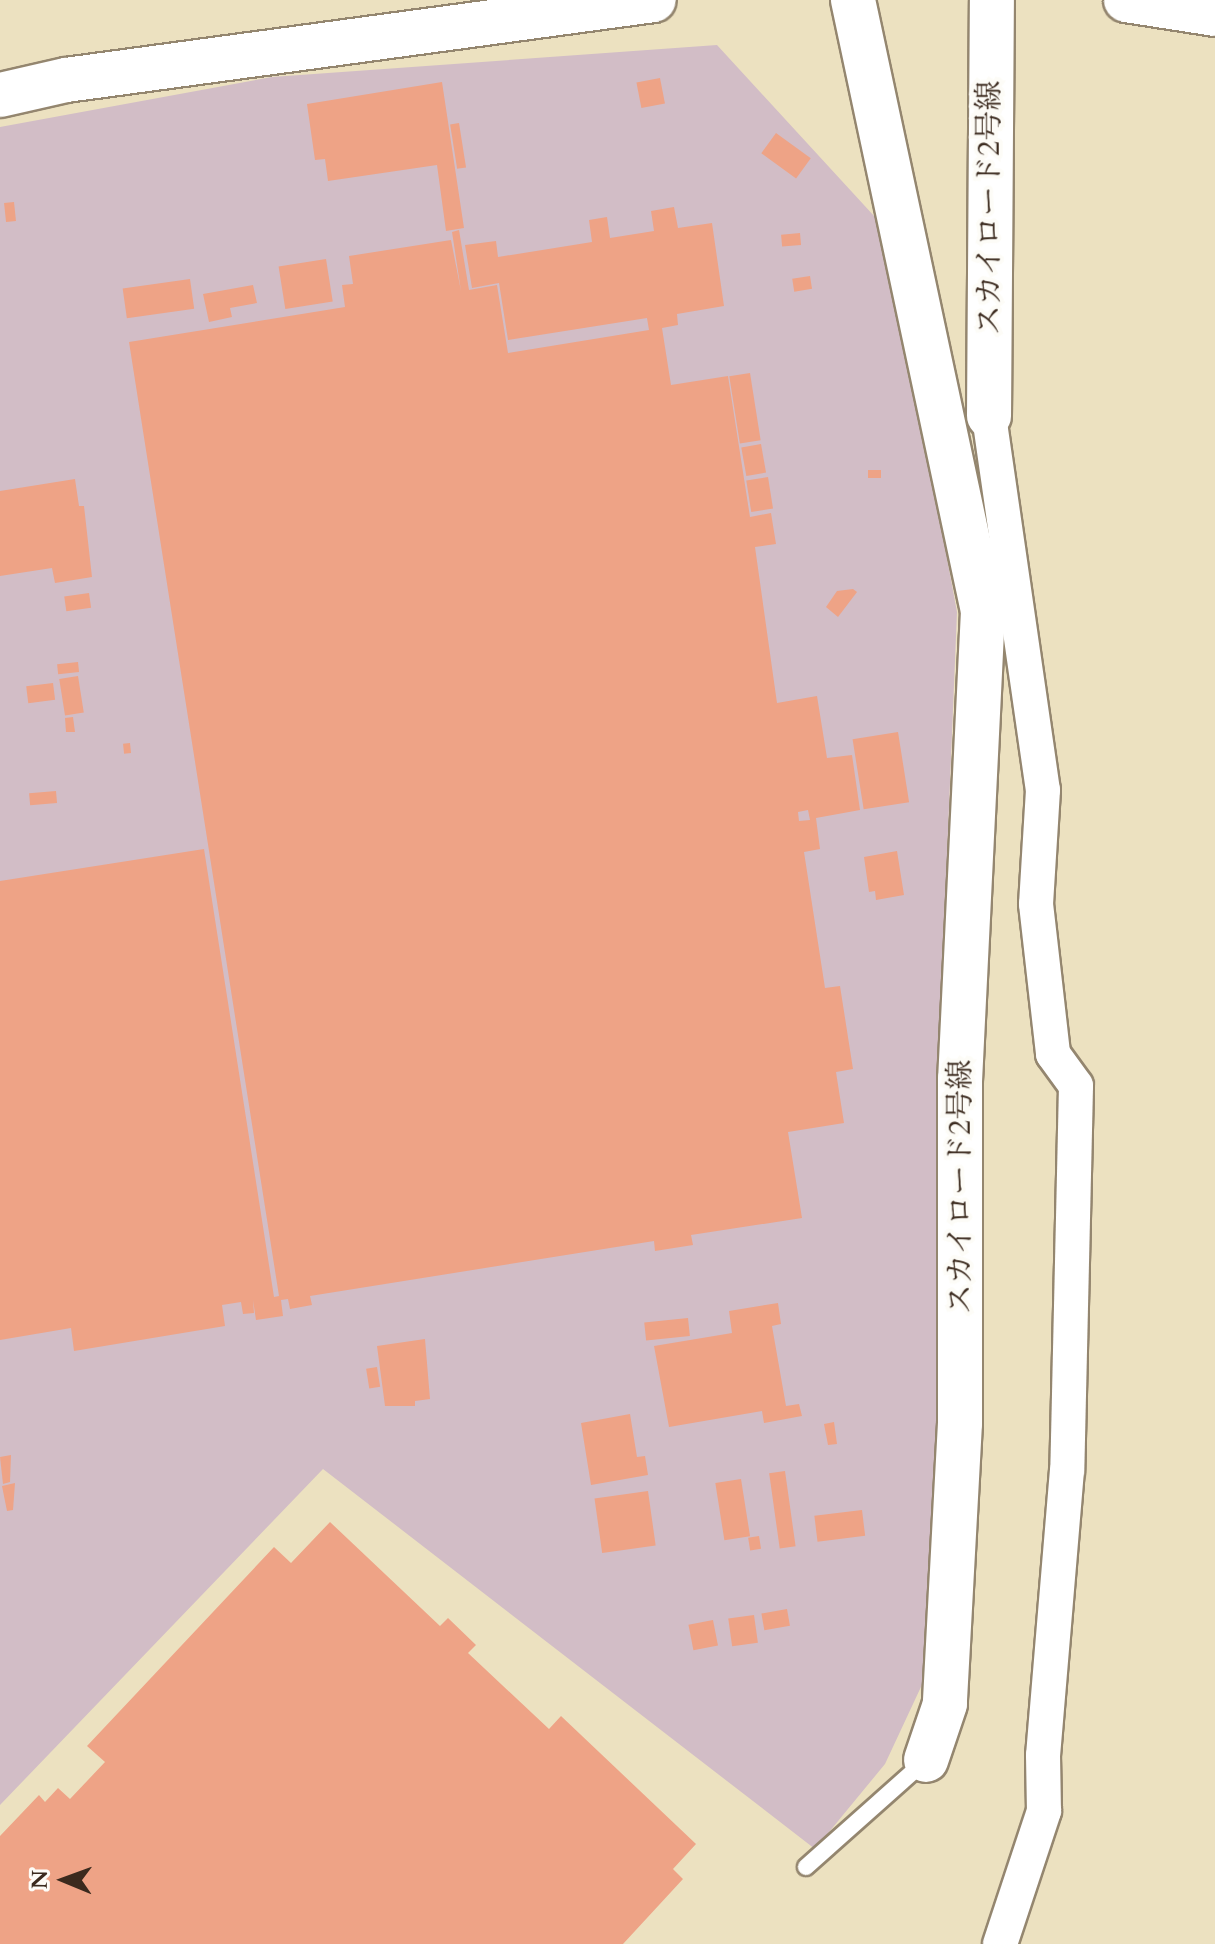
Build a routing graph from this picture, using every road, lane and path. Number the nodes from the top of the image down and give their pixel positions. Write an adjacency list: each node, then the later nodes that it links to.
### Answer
1 (654, 0): 6 (street)
2 (853, 0): 8 (street, スカイロード2号線)
3 (992, 0): 7 (street, スカイロード2号線)
4 (1126, 0): 5 (street)
5 (1215, 14)
6 (0, 95)
7 (989, 416): 10 (street)
8 (926, 1760): 9 (lane)
9 (806, 1867)
10 (1000, 1944)

